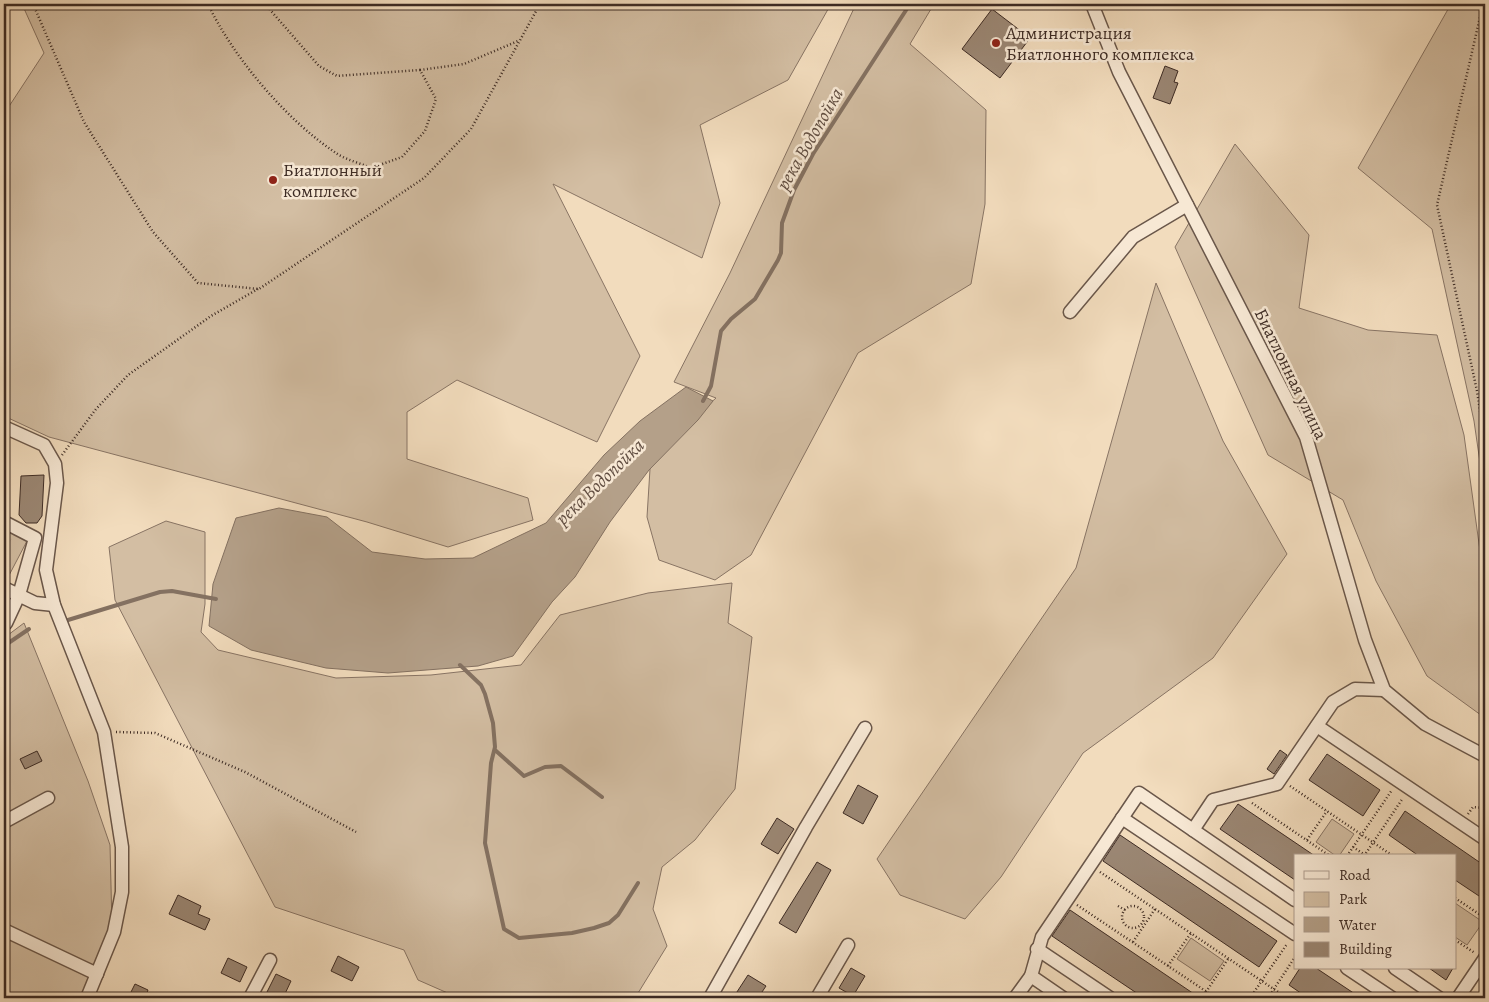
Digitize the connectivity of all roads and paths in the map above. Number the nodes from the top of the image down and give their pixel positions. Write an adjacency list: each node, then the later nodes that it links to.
1 (33, 4): 10 (path)
2 (208, 4): 8 (path)
3 (265, 4): 8 (path)
4 (540, 4): 7 (path)
5 (1092, 4): 9 (street, Биатлонная улица)
6 (1483, 4): 13 (path)
7 (519, 40): 8 (path); 10 (path)
8 (420, 70)
9 (1186, 205): 11 (street); 20 (street, Биатлонная улица)
10 (259, 288): 14 (path)
11 (1070, 312)
12 (4, 427): 14 (street)
13 (1485, 443)
14 (55, 464): 18 (street)
15 (4, 522): 17 (street)
16 (4, 588): 17 (street)
17 (19, 595): 18 (street); 19 (street)
18 (54, 605): 23 (street)
19 (6, 622)
20 (1384, 690): 21 (street); 24 (street, Биатлонная улица)
21 (1317, 726): 25 (street); 26 (street)
22 (865, 728): 78 (street)
23 (104, 732): 36 (path); 71 (street)
24 (1485, 756)
25 (1281, 780): 28 (street); 31 (path)
26 (1398, 780): 27 (street); 37 (path)
27 (1410, 788): 34 (street); 40 (path)
28 (1239, 794): 35 (street); 39 (path)
29 (48, 798): 33 (street)
30 (1485, 808): 34 (path)
31 (1327, 811): 37 (path); 39 (path)
32 (1122, 818): 35 (street); 47 (street); 57 (street)
33 (4, 822)
34 (1462, 823): 38 (street)
35 (1193, 830): 49 (street)
36 (356, 832)
37 (1362, 834): 40 (path); 41 (path)
38 (1485, 839)
39 (1307, 840): 42 (path)
40 (1373, 842): 45 (path); 46 (path)
41 (1353, 847): 43 (path); 44 (path)
42 (1327, 854)
43 (1348, 854)
44 (1363, 854)
45 (1365, 854)
46 (1390, 854)
47 (1090, 865): 48 (street); 53 (path)
48 (1068, 898): 61 (path); 63 (street)
49 (1294, 899)
50 (1456, 899): 54 (path)
51 (1118, 906): 52 (path)
52 (1125, 910): 55 (path); 55 (path)
53 (1155, 910): 55 (path); 58 (path)
54 (1485, 918)
55 (1144, 924): 61 (path)
56 (4, 930): 71 (street)
57 (1294, 932)
58 (1191, 933): 64 (path); 68 (path)
59 (1294, 934): 73 (path)
60 (1456, 941): 66 (path)
61 (1133, 942): 68 (path)
62 (848, 945): 79 (street)
63 (1037, 949): 72 (street); 82 (street)
64 (1228, 958): 73 (path); 75 (path)
65 (1294, 959): 74 (path)
66 (1485, 959): 89 (street)
67 (270, 960): 77 (street)
68 (1168, 966): 75 (path)
69 (1350, 970): 87 (street)
70 (1399, 970): 88 (street)
71 (97, 974): 76 (street)
72 (1030, 976): 80 (street); 81 (street)
73 (1262, 981): 74 (path); 84 (path)
74 (1274, 989): 85 (path); 86 (path)
75 (1206, 992): 83 (path)
76 (87, 998)
77 (250, 998)
78 (710, 998)
79 (817, 998)
80 (1015, 998)
81 (1063, 998)
82 (1110, 998)
83 (1216, 998)
84 (1251, 998)
85 (1268, 998)
86 (1287, 998)
87 (1392, 998)
88 (1439, 998)
89 (1458, 998)

